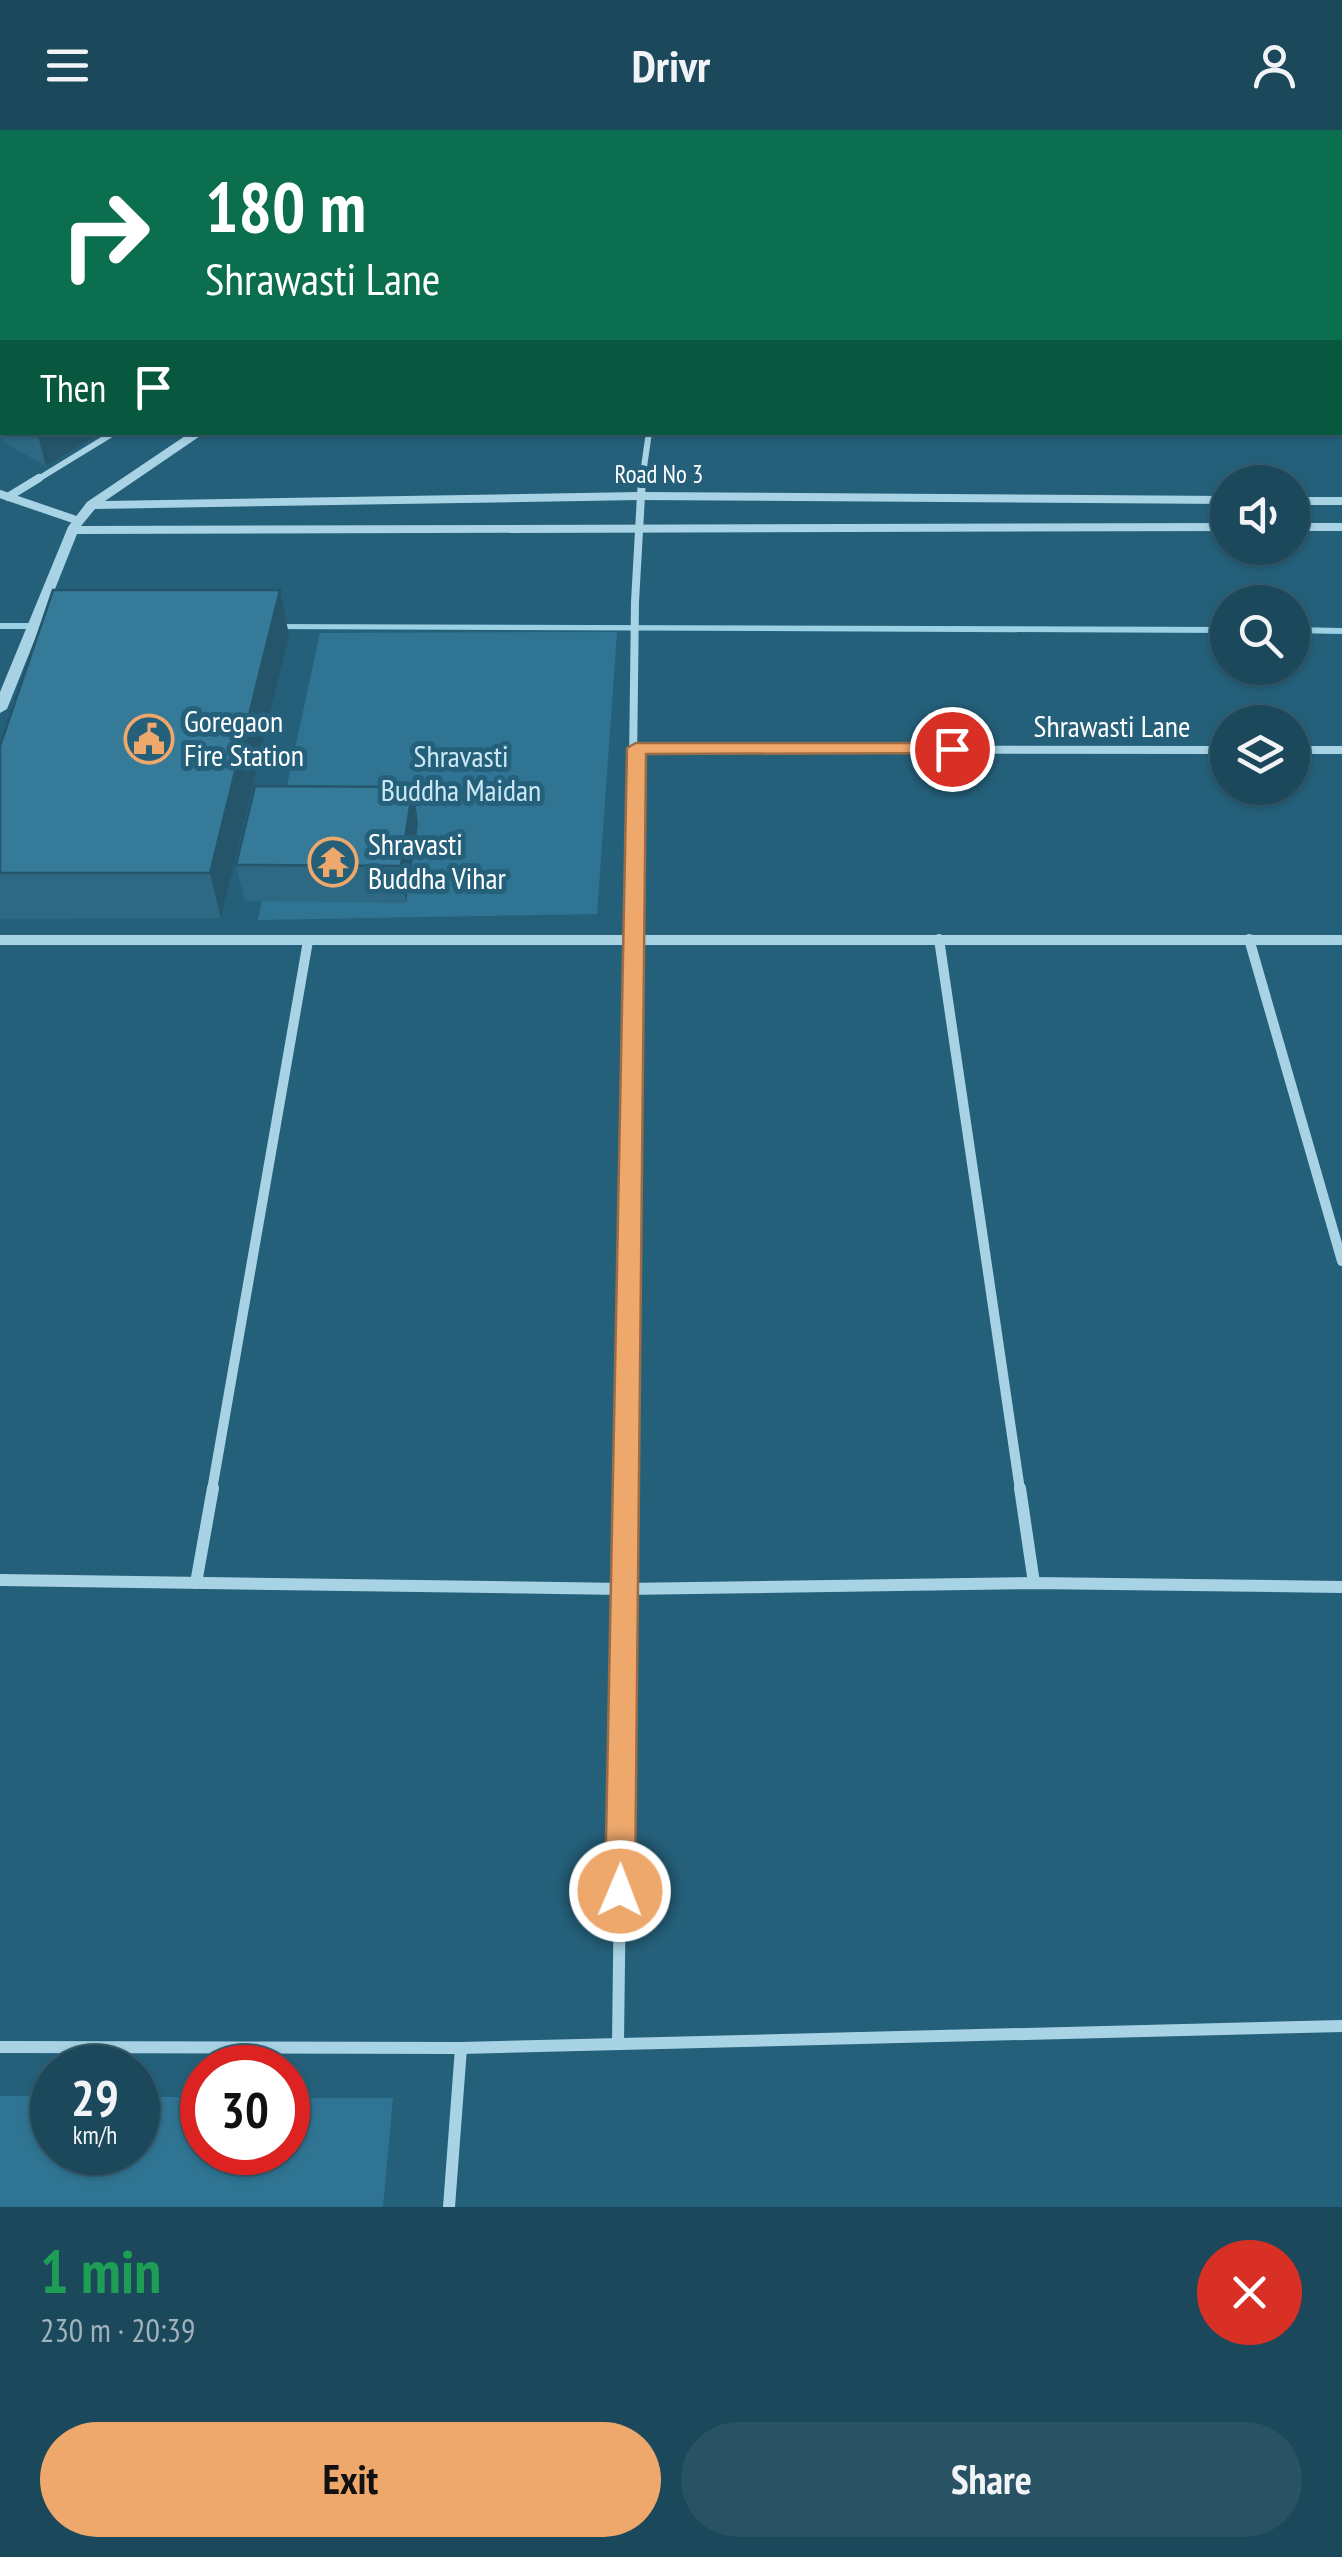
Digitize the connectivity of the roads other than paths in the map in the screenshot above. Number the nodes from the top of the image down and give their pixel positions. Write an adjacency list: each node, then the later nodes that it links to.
1 (110, 435): 4 (street)
2 (196, 435): 9 (street)
3 (649, 435): 5 (street)
4 (4, 495): 10 (street)
5 (640, 496): 6 (street, Road No 3); 9 (street, Road No 3); 11 (street)
6 (1210, 500)
7 (1310, 501): 8 (street)
8 (1342, 501)
9 (91, 505): 10 (street)
10 (76, 525): 11 (street); 15 (street)
11 (639, 527): 12 (street); 17 (street)
12 (1210, 527)
13 (1310, 527): 14 (street)
14 (1342, 527)
15 (7, 676): 16 (street)
16 (1, 706)
17 (636, 748): 18 (street, Shrawasti Lane); 21 (street)
18 (1210, 750)
19 (1310, 750): 20 (street)
20 (1342, 750)
21 (634, 938): 22 (street); 26 (street); 32 (street)
22 (938, 939): 24 (street); 29 (street)
23 (0, 940): 26 (street)
24 (1249, 940): 25 (street); 27 (street)
25 (1342, 940)
26 (308, 941): 30 (street)
27 (1342, 1261)
28 (0, 1580): 30 (street)
29 (1034, 1583): 31 (street); 32 (street)
30 (196, 1584): 32 (street)
31 (1342, 1587)
32 (624, 1589): 34 (street)
33 (1342, 2026): 34 (street)
34 (618, 2042): 36 (street)
35 (0, 2047): 36 (street)
36 (460, 2048): 37 (street)
37 (449, 2207)

